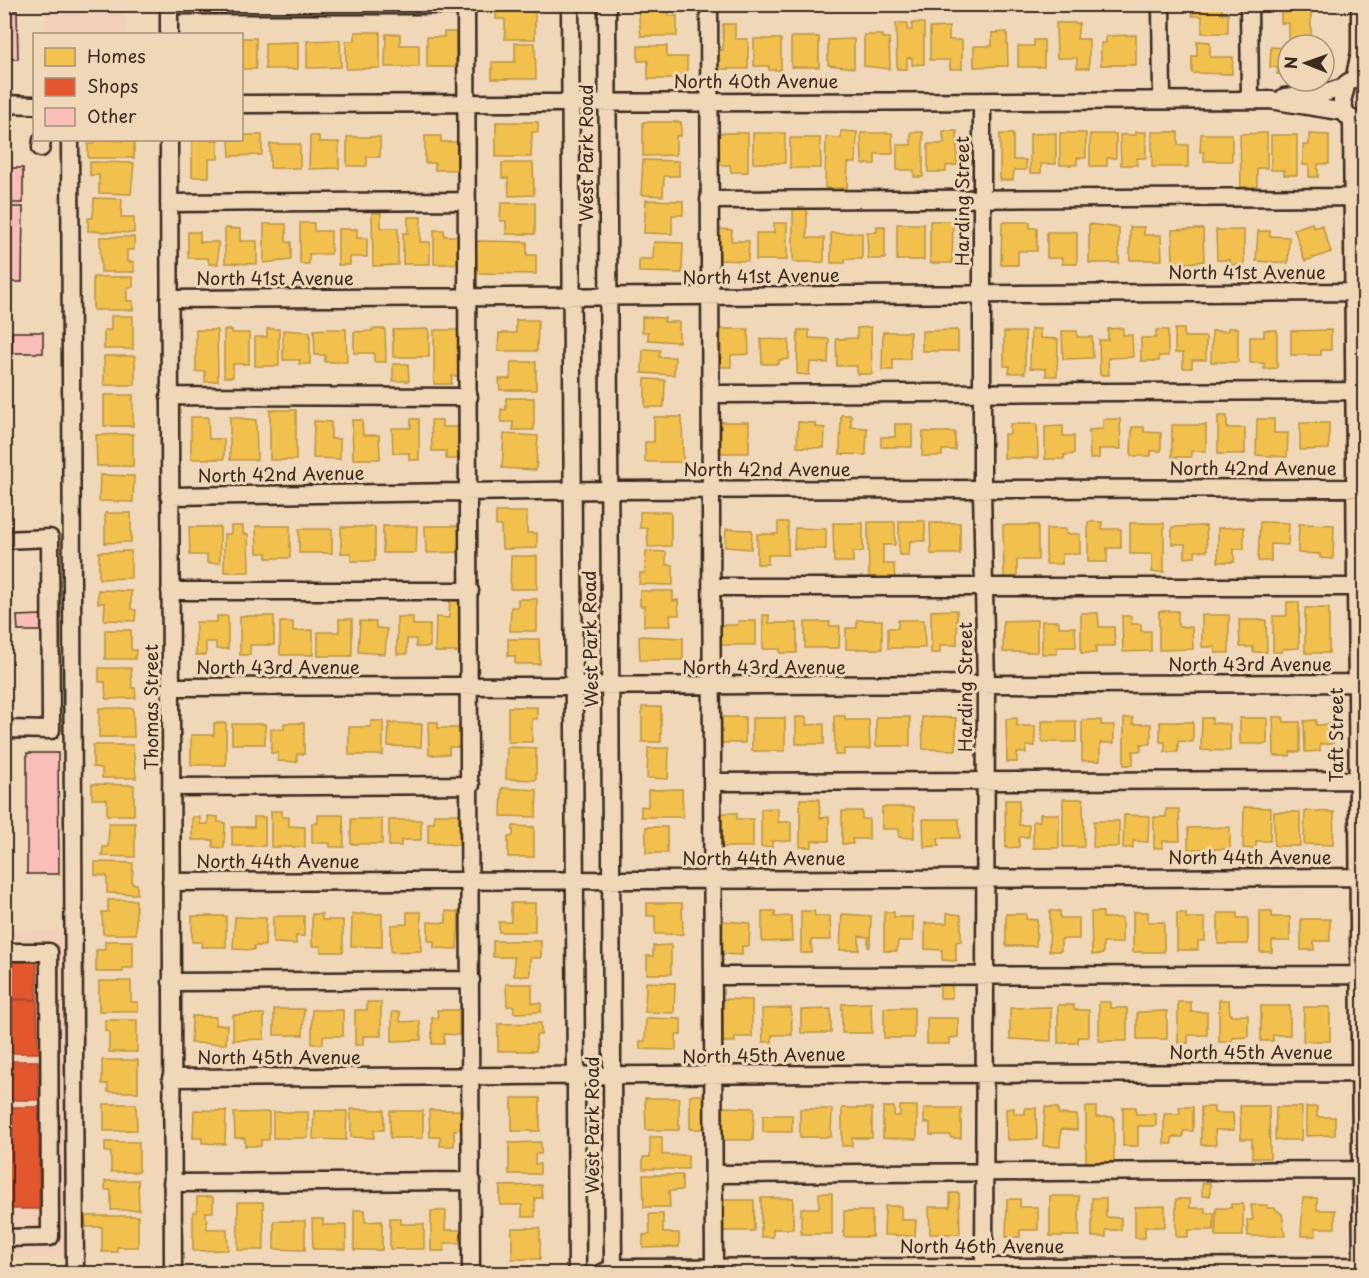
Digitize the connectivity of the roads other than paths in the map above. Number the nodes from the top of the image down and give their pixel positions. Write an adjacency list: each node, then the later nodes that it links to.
1 (570, 4): 17 (street, West Park Road)
2 (607, 4): 18 (street, West Park Road)
3 (709, 4): 15 (street)
4 (1161, 4): 11 (street)
5 (1249, 4): 12 (street)
6 (169, 5): 7 (street); 9 (street)
7 (465, 5): 16 (street)
8 (1363, 5): 10 (street)
9 (169, 33)
10 (1355, 79): 13 (street, North 40th Avenue); 22 (street, Taft Street)
11 (1162, 100): 12 (street, North 40th Avenue); 14 (street, North 40th Avenue)
12 (1250, 100): 13 (street, North 40th Avenue)
13 (1270, 100): 22 (street, North 40th Avenue)
14 (982, 101): 15 (street, North 40th Avenue); 28 (street, Harding Street)
15 (710, 102): 18 (street, North 40th Avenue); 27 (street)
16 (466, 103): 17 (street, North 40th Avenue); 20 (street, North 40th Avenue); 29 (street)
17 (570, 103): 18 (street, North 40th Avenue); 35 (street, West Park Road)
18 (607, 103): 36 (street, West Park Road)
19 (4, 104): 21 (street)
20 (243, 104)
21 (33, 105)
22 (1354, 120): 26 (street, Taft Street)
23 (70, 141): 99 (street)
24 (170, 141): 30 (street, Thomas Street)
25 (1365, 154): 26 (street, Taft Street)
26 (1353, 197): 28 (street); 31 (street, Taft Street)
27 (710, 200): 28 (street); 33 (street)
28 (982, 200): 32 (street, Harding Street)
29 (467, 201): 30 (street); 34 (street)
30 (169, 202): 37 (street, Thomas Street)
31 (1353, 292): 32 (street, North 41st Avenue); 38 (street, Taft Street)
32 (983, 294): 33 (street, North 41st Avenue); 40 (street, Harding Street)
33 (711, 297): 36 (street, North 41st Avenue); 39 (street)
34 (468, 298): 35 (street, North 41st Avenue); 37 (street, North 41st Avenue); 42 (street)
35 (572, 298): 36 (street, North 41st Avenue); 45 (street, West Park Road)
36 (607, 298): 46 (street, West Park Road)
37 (170, 299): 41 (street, Thomas Street)
38 (1354, 391): 40 (street); 43 (street, Taft Street)
39 (712, 394): 40 (street); 47 (street)
40 (982, 394): 44 (street, Harding Street)
41 (169, 396): 42 (street); 49 (street, Thomas Street)
42 (469, 398): 48 (street)
43 (1360, 488): 44 (street, North 42nd Avenue); 52 (street, Taft Street)
44 (982, 489): 47 (street, North 42nd Avenue); 53 (street, Harding Street)
45 (574, 490): 46 (street, North 42nd Avenue); 48 (street, North 42nd Avenue); 62 (street, West Park Road)
46 (608, 490): 47 (street, North 42nd Avenue); 59 (street, West Park Road)
47 (712, 490): 51 (street)
48 (469, 492): 49 (street, North 42nd Avenue); 55 (street)
49 (169, 496): 54 (street, Thomas Street)
50 (4, 540): 63 (street)
51 (712, 587): 53 (street); 60 (street)
52 (1356, 587): 53 (street); 56 (street, Taft Street)
53 (984, 588): 61 (street, Harding Street)
54 (170, 591): 55 (street); 57 (street, Thomas Street)
55 (470, 591): 58 (street)
56 (1356, 683): 61 (street, North 43rd Avenue); 64 (street, Taft Street)
57 (172, 687): 58 (street, North 43rd Avenue); 68 (street, Thomas Street)
58 (470, 687): 62 (street, North 43rd Avenue); 67 (street)
59 (611, 687): 60 (street, North 43rd Avenue); 62 (street, North 43rd Avenue); 74 (street, West Park Road)
60 (712, 687): 61 (street, North 43rd Avenue); 65 (street)
61 (986, 687): 66 (street, Harding Street)
62 (574, 688): 73 (street, West Park Road)
63 (4, 729)
64 (1357, 780): 66 (street); 69 (street, Taft Street)
65 (713, 782): 66 (street); 71 (street)
66 (986, 782): 70 (street, Harding Street)
67 (471, 785): 68 (street); 72 (street)
68 (171, 787): 75 (street, Thomas Street)
69 (1357, 877): 70 (street, North 44th Avenue); 77 (street, Taft Street)
70 (986, 878): 71 (street, North 44th Avenue); 79 (street, Harding Street)
71 (713, 879): 74 (street, North 44th Avenue); 78 (street)
72 (471, 880): 73 (street, North 44th Avenue); 75 (street, North 44th Avenue); 80 (street)
73 (577, 880): 74 (street, North 44th Avenue); 86 (street, West Park Road)
74 (612, 880): 87 (street, West Park Road)
75 (171, 882): 81 (street, Thomas Street)
76 (4, 952): 94 (street)
77 (1358, 975): 79 (street); 83 (street, Taft Street)
78 (713, 976): 79 (street); 84 (street)
79 (985, 978): 82 (street, Harding Street)
80 (471, 980): 81 (street); 85 (street)
81 (171, 982): 88 (street, Thomas Street)
82 (985, 1072): 83 (street, North 45th Avenue); 84 (street, North 45th Avenue); 90 (street, Harding Street)
83 (1358, 1073): 89 (street, Taft Street)
84 (713, 1076): 87 (street, North 45th Avenue); 91 (street)
85 (472, 1077): 86 (street, North 45th Avenue); 88 (street, North 45th Avenue); 92 (street)
86 (576, 1077): 87 (street, North 45th Avenue); 102 (street, West Park Road)
87 (612, 1077): 98 (street, West Park Road)
88 (171, 1078): 93 (street, Thomas Street)
89 (1362, 1170): 90 (street); 96 (street, Taft Street)
90 (985, 1171): 91 (street); 97 (street, Harding Street)
91 (714, 1174): 95 (street)
92 (472, 1181): 93 (street); 101 (street)
93 (172, 1183): 100 (street, Thomas Street)
94 (4, 1238)
95 (714, 1267): 97 (street, North 46th Avenue); 98 (street, North 46th Avenue)
96 (1363, 1268): 97 (street, North 46th Avenue)
97 (984, 1270)
98 (609, 1272)
99 (75, 1274)
100 (173, 1274)
101 (471, 1274)
102 (577, 1274)

